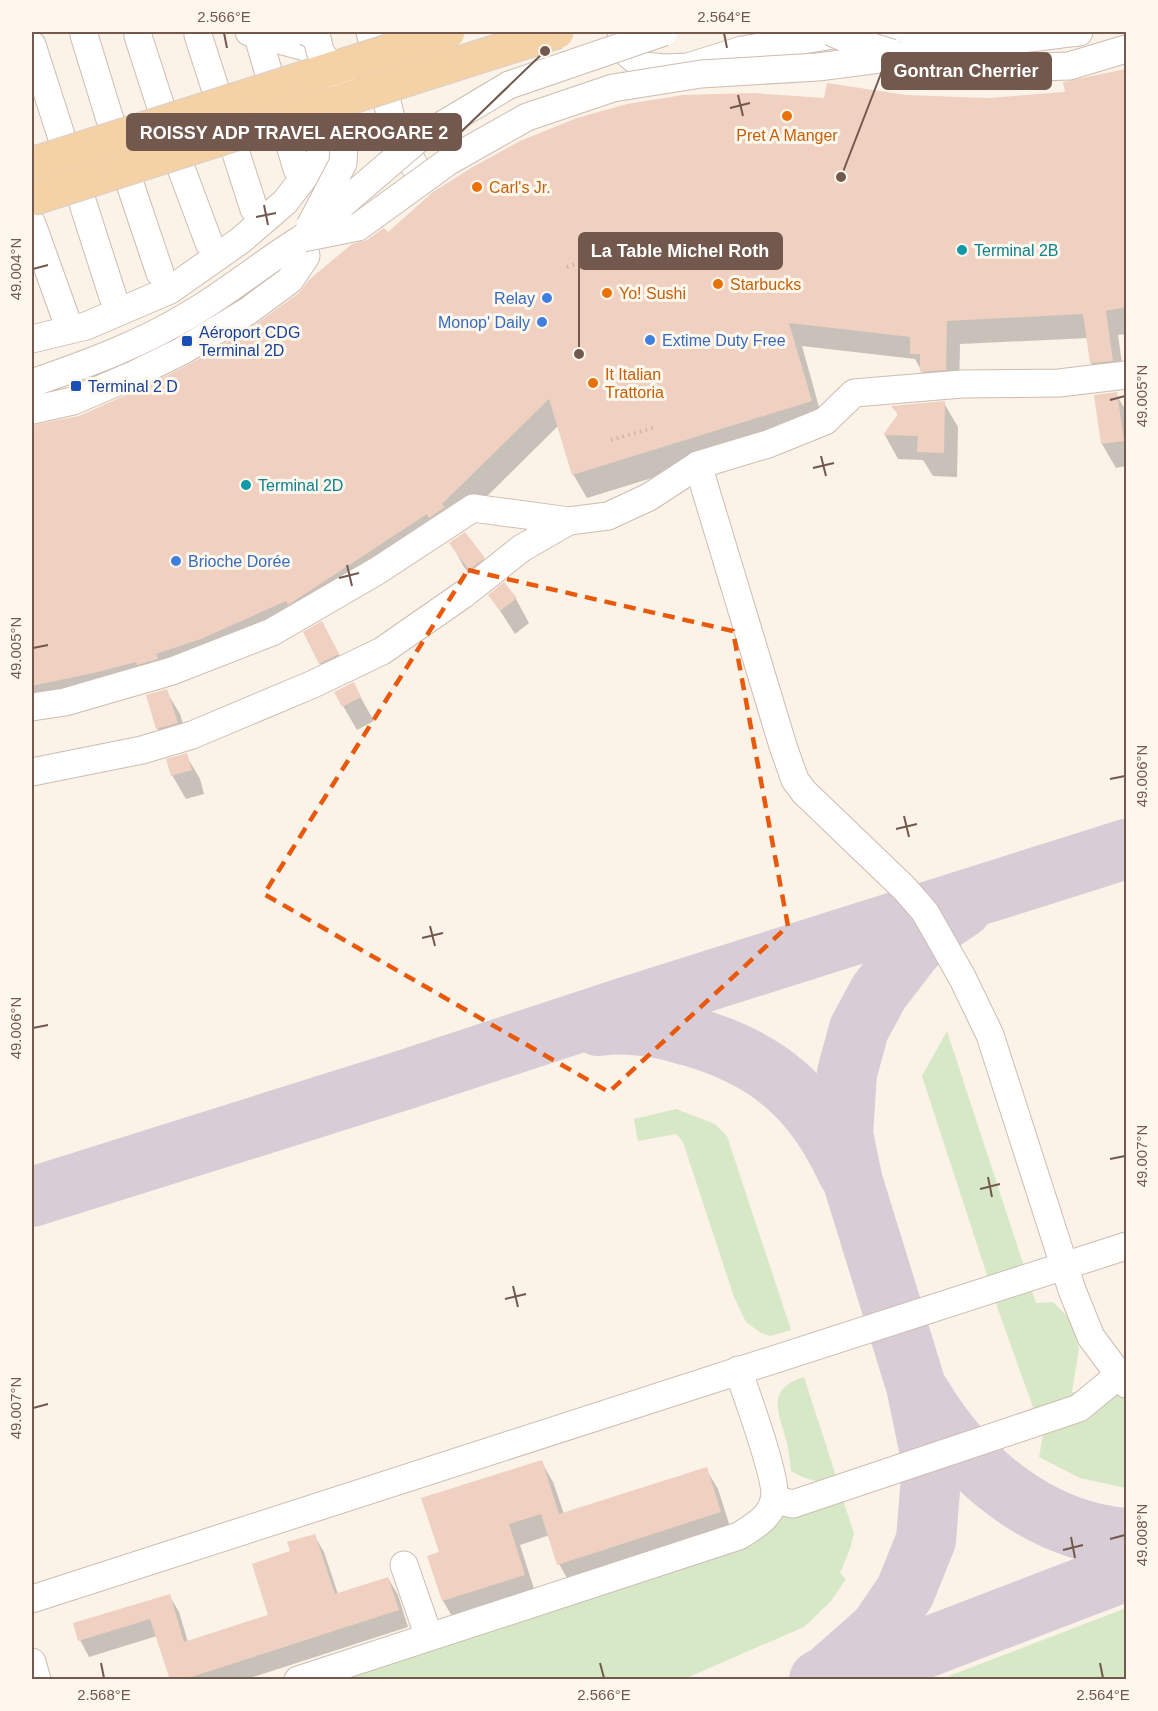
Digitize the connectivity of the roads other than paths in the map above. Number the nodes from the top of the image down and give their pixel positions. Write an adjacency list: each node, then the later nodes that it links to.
1 (370, 32): 23 (lane)
2 (448, 32): 33 (main road, bridge)
3 (557, 32): 40 (main road, bridge)
4 (621, 32): 19 (lane)
5 (647, 32): 19 (lane)
6 (664, 32): 44 (lane, bridge)
7 (831, 32): 21 (lane, bridge)
8 (851, 32): 19 (lane)
9 (858, 32): 16 (lane)
10 (1079, 32): 16 (lane)
11 (1126, 33): 21 (lane)
12 (84, 35): 31 (lane)
13 (198, 35): 26 (lane)
14 (138, 36): 29 (lane)
15 (254, 36): 17 (lane); 25 (lane)
16 (977, 37)
17 (314, 41): 27 (lane, bridge)
18 (32, 45): 34 (lane)
19 (740, 46): 22 (lane)
20 (1126, 49): 21 (lane)
21 (903, 56): 22 (lane, bridge)
22 (818, 67): 44 (lane, bridge)
23 (380, 68): 24 (lane); 25 (lane)
24 (385, 95): 28 (lane); 35 (lane)
25 (276, 100): 26 (lane); 28 (lane)
26 (225, 116): 29 (lane); 30 (lane)
27 (345, 124): 44 (lane, bridge); 49 (lane)
28 (285, 127): 30 (lane); 36 (lane)
29 (169, 133): 31 (lane); 32 (lane)
30 (234, 142): 32 (lane); 42 (lane)
31 (119, 149): 34 (lane); 38 (lane)
32 (178, 160): 38 (lane); 45 (lane)
33 (32, 164)
34 (70, 164): 37 (lane); 39 (lane)
35 (415, 167)
36 (297, 169)
37 (32, 176)
38 (128, 176): 39 (lane); 46 (lane)
39 (79, 190): 41 (lane); 47 (lane)
40 (32, 199)
41 (32, 205)
42 (254, 209)
43 (32, 224): 48 (lane)
44 (303, 238): 51 (lane); 52 (lane)
45 (208, 243)
46 (160, 273)
47 (113, 297)
48 (64, 316)
49 (32, 339)
50 (1126, 375): 53 (lane)
51 (32, 383)
52 (32, 410)
53 (698, 465): 54 (lane); 58 (lane)
54 (569, 522): 55 (lane); 56 (lane)
55 (32, 707)
56 (32, 772)
57 (1126, 1246): 58 (lane)
58 (1064, 1266): 59 (lane); 60 (lane)
59 (738, 1370): 61 (lane); 63 (lane)
60 (1123, 1379): 61 (lane)
61 (775, 1500): 64 (lane)
62 (404, 1565): 64 (lane)
63 (32, 1599)
64 (429, 1637): 67 (lane)
65 (32, 1662): 66 (lane)
66 (37, 1680)
67 (298, 1680)

